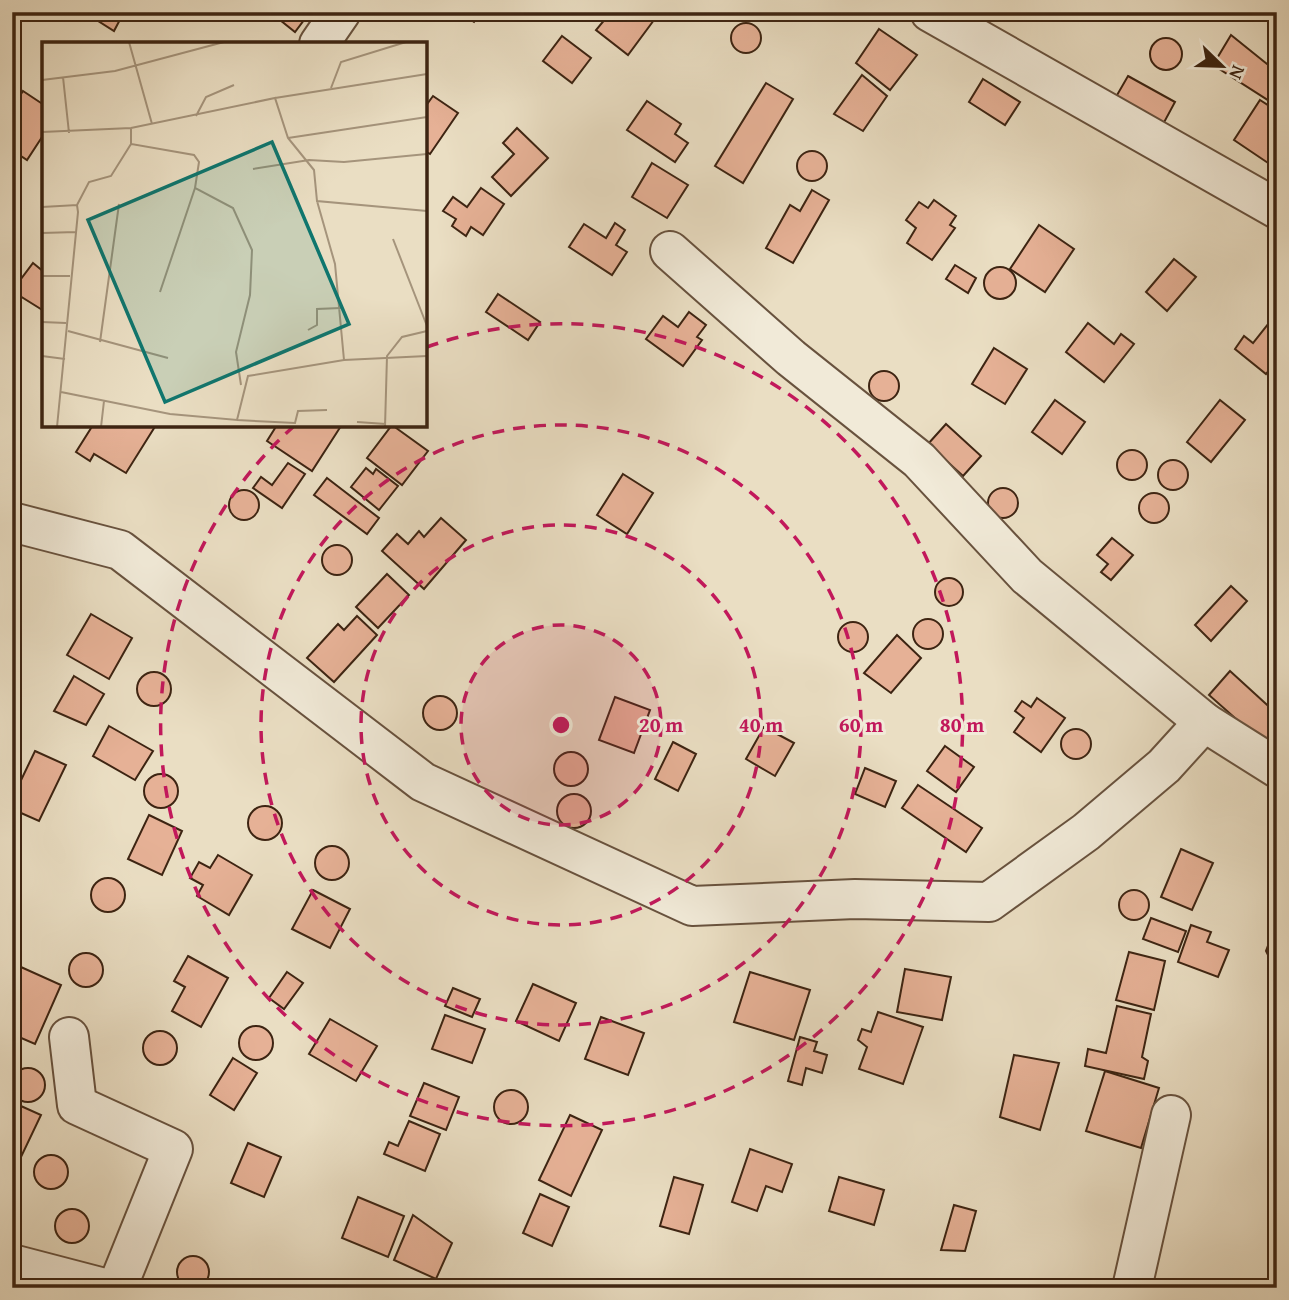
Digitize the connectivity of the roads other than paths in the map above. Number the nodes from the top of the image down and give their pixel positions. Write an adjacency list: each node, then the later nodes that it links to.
1 (341, 12): 3 (street)
2 (930, 12): 4 (street)
3 (320, 42)
4 (1277, 209)
5 (670, 251): 7 (street)
6 (12, 522): 7 (street)
7 (1204, 722): 8 (street)
8 (1277, 768)
9 (69, 1037): 13 (street)
10 (1171, 1115): 14 (street)
11 (12, 1264): 12 (street)
12 (104, 1288)
13 (117, 1288)
14 (1132, 1288)

